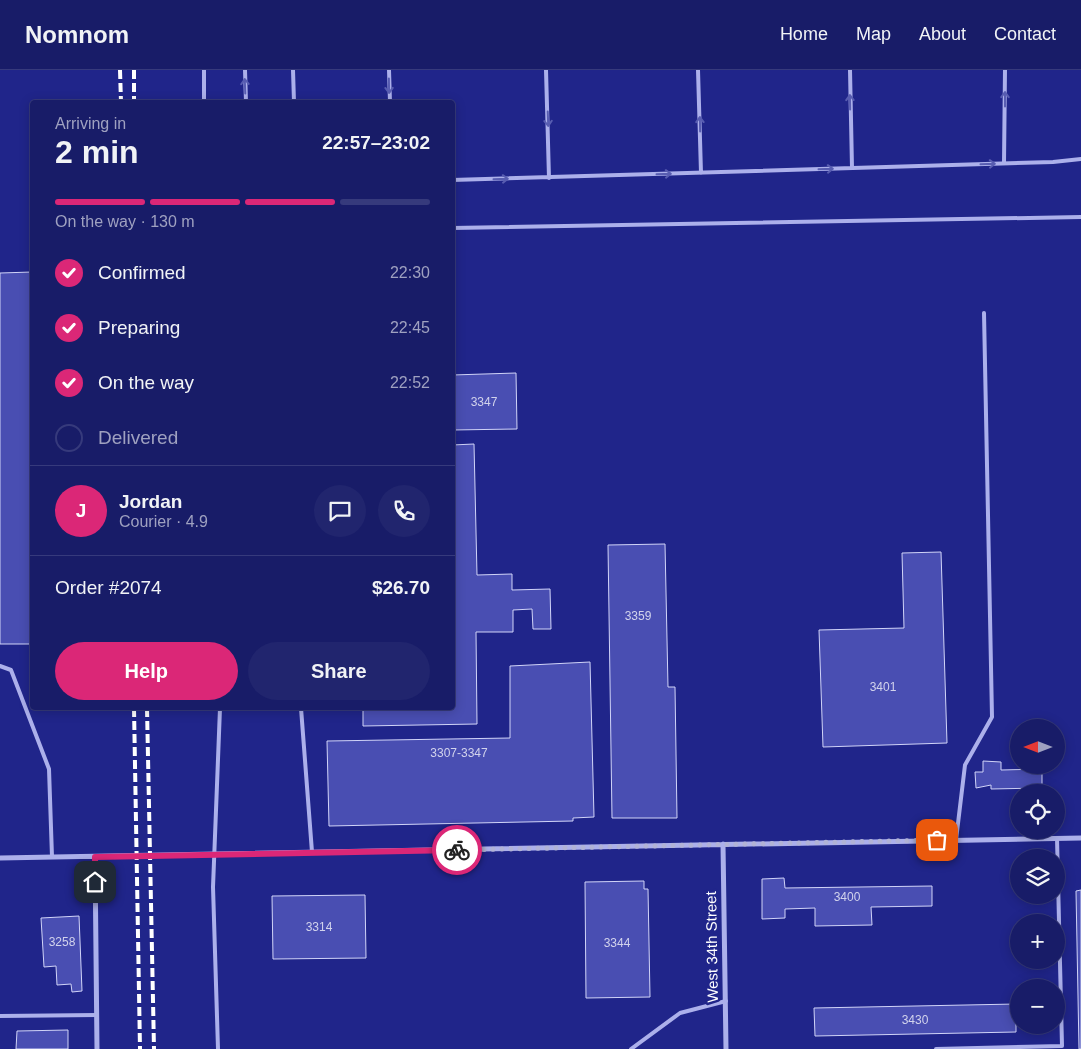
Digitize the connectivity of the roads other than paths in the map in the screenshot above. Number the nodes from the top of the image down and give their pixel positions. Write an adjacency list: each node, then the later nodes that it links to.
1 (204, 70): 9 (lane)
2 (245, 70): 10 (lane, one-way to 2)
3 (293, 70): 11 (lane)
4 (389, 70): 12 (lane, one-way to 12)
5 (546, 70): 17 (lane, one-way to 17)
6 (698, 70): 16 (lane, one-way to 6)
7 (850, 70): 15 (lane, one-way to 7)
8 (1005, 70): 14 (lane, one-way to 8)
9 (204, 100)
10 (246, 100)
11 (294, 100)
12 (390, 100)
13 (1081, 158): 14 (lane)
14 (1004, 163): 15 (lane, one-way to 14)
15 (852, 168): 16 (lane, one-way to 15)
16 (701, 173): 17 (lane, one-way to 16)
17 (550, 178): 18 (lane, one-way to 17)
18 (455, 180)
19 (1081, 217): 20 (lane)
20 (455, 228)
21 (984, 314): 29 (lane)
22 (0, 666): 33 (lane)
23 (220, 710): 32 (lane)
24 (301, 710): 31 (lane)
25 (1065, 838): 26 (street)
26 (1081, 838)
27 (1010, 839): 29 (street)
28 (1057, 839): 39 (lane)
29 (956, 840): 30 (street)
30 (723, 844): 31 (street); 36 (street, West 34th Street)
31 (312, 852): 32 (street)
32 (214, 854): 34 (street); 41 (lane)
33 (52, 857): 34 (street); 35 (street)
34 (95, 857): 37 (street)
35 (0, 858)
36 (726, 1001): 42 (lane); 43 (street, West 34th Street)
37 (97, 1015): 38 (lane); 40 (street)
38 (0, 1016)
39 (1062, 1047): 44 (lane)
40 (97, 1049)
41 (218, 1049)
42 (631, 1049)
43 (726, 1049)
44 (936, 1049)

